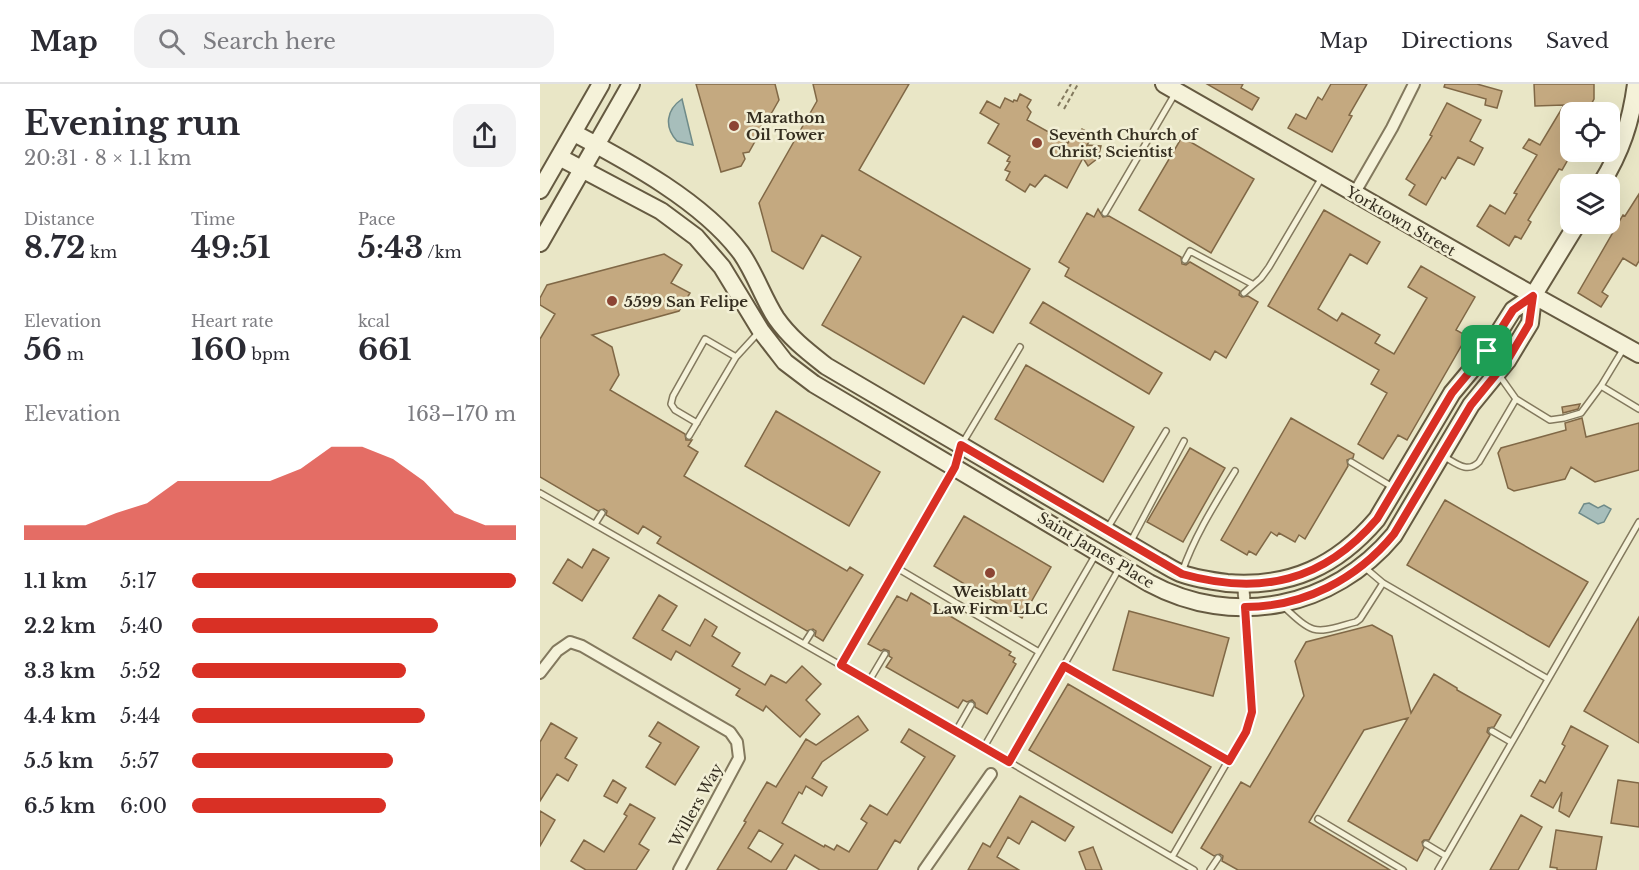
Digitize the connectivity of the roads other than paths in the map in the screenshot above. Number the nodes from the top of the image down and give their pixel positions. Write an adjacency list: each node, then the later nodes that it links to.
1 (602, 84): 6 (street)
2 (631, 84): 7 (street)
3 (1413, 84): 13 (street)
4 (1636, 84): 10 (street)
5 (1169, 86): 11 (street, Yorktown Street); 14 (lane)
6 (574, 133): 7 (street, Saint James Place); 8 (street)
7 (596, 145): 9 (street); 21 (street, Saint James Place)
8 (560, 157): 9 (street, Saint James Place); 12 (street)
9 (582, 170): 16 (street); 22 (street, Saint James Place)
10 (1607, 174)
11 (1323, 176): 13 (street, Yorktown Street); 18 (lane)
12 (540, 190)
13 (1354, 194): 20 (street, Yorktown Street)
14 (1105, 213)
15 (1571, 234): 20 (street)
16 (540, 243)
17 (1185, 260): 18 (lane)
18 (1252, 284): 19 (lane)
19 (1244, 293)
20 (1533, 296): 24 (street, Yorktown Street); 26 (street, Saint James Place); 39 (street, Saint James Place)
21 (777, 318): 22 (street); 34 (street, Saint James Place)
22 (761, 331): 25 (lane); 37 (street, Saint James Place)
23 (1020, 347): 34 (lane)
24 (1632, 350): 27 (lane)
25 (736, 357): 30 (lane); 30 (lane)
26 (1498, 373): 28 (lane); 35 (street, Saint James Place)
27 (1601, 387): 28 (lane); 29 (lane)
28 (1516, 399): 35 (lane)
29 (1639, 409)
30 (697, 423): 32 (lane)
31 (1166, 431): 45 (lane)
32 (689, 436)
33 (1184, 441): 46 (lane)
34 (961, 445): 37 (street); 45 (street, Saint James Place)
35 (1442, 455): 40 (street, Saint James Place)
36 (1350, 462): 39 (lane)
37 (955, 467): 47 (street, Saint James Place); 50 (lane)
38 (1235, 471): 51 (lane)
39 (1400, 482): 40 (street); 53 (street, Saint James Place)
40 (1423, 486): 49 (street, Saint James Place)
41 (540, 493): 44 (lane)
42 (602, 513): 44 (lane)
43 (1639, 522): 63 (lane)
44 (595, 524): 57 (lane)
45 (1106, 531): 46 (street, Saint James Place)
46 (1129, 544): 51 (street, Saint James Place)
47 (1098, 551): 48 (street, Saint James Place); 58 (lane)
48 (1121, 566): 55 (street, Saint James Place); 61 (lane)
49 (1362, 566): 52 (lane); 54 (street, Saint James Place)
50 (897, 568): 58 (lane); 60 (lane)
51 (1182, 574): 53 (street, Saint James Place)
52 (1383, 583): 54 (lane); 63 (lane)
53 (1243, 584): 55 (street)
54 (1279, 603): 55 (street, Saint James Place)
55 (1245, 607): 70 (lane)
56 (811, 633): 57 (lane)
57 (804, 644): 60 (lane)
58 (1039, 652): 69 (lane)
59 (885, 654): 64 (lane)
60 (841, 665): 64 (lane)
61 (1064, 666): 70 (lane); 71 (lane)
62 (540, 673): 78 (street, Willers Way)
63 (1548, 679): 68 (lane)
64 (869, 681): 66 (lane)
65 (971, 705): 66 (lane)
66 (956, 731): 69 (lane)
67 (1492, 731): 68 (lane)
68 (1511, 742): 75 (lane)
69 (984, 747): 71 (lane)
70 (1229, 761): 76 (lane)
71 (1009, 762): 76 (lane)
72 (991, 774): 79 (street)
73 (1318, 819): 82 (lane)
74 (1426, 844): 75 (lane)
75 (1446, 856): 83 (lane)
76 (1172, 857): 80 (lane)
77 (1218, 858): 81 (lane)
78 (679, 870)
79 (924, 870)
80 (1194, 870)
81 (1210, 870)
82 (1403, 870)
83 (1438, 870)

